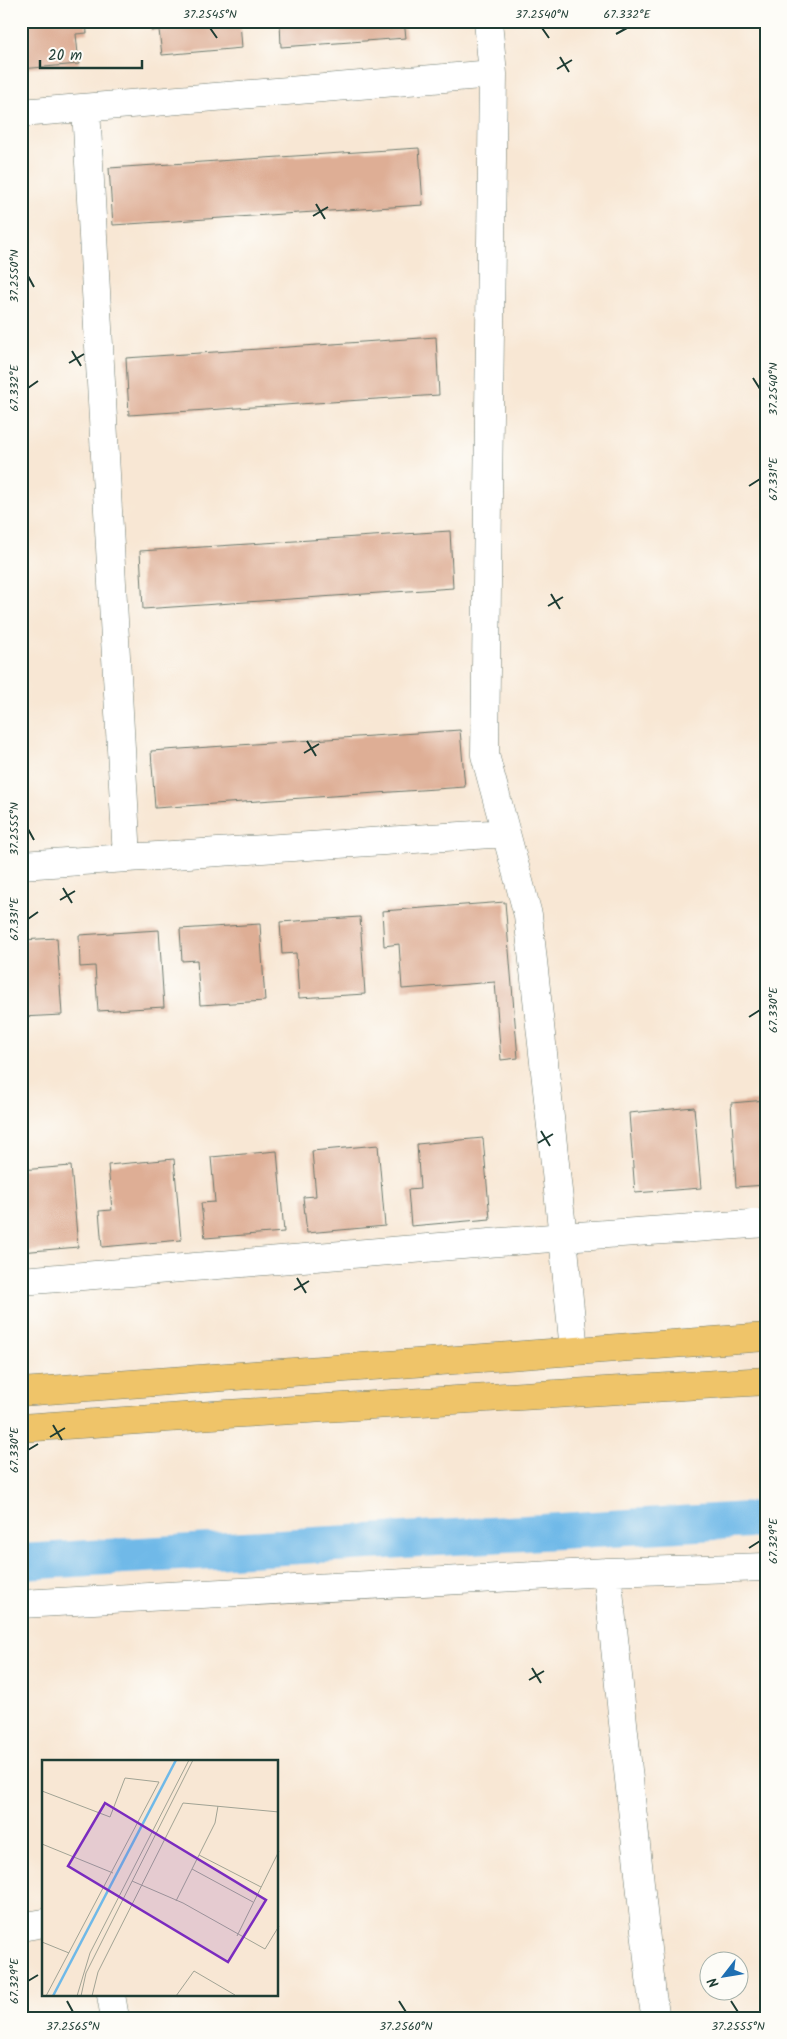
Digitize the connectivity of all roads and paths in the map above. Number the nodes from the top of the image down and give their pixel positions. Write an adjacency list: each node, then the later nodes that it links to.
1 (488, 21): 2 (street)
2 (493, 74): 3 (street); 5 (street)
3 (86, 108): 4 (street); 6 (street)
4 (21, 113)
5 (506, 833): 6 (street); 9 (street)
6 (127, 858): 7 (street)
7 (21, 865)
8 (766, 1223): 9 (street)
9 (564, 1237): 10 (street); 12 (street)
10 (21, 1281)
11 (766, 1337): 12 (main road)
12 (574, 1351): 14 (main road)
13 (766, 1381): 15 (main road)
14 (21, 1392)
15 (21, 1428)
16 (766, 1567): 17 (street)
17 (607, 1572): 18 (street); 23 (street)
18 (21, 1604)
19 (42, 1923): 20 (street)
20 (21, 1927)
21 (111, 1996): 22 (street)
22 (115, 2018)
23 (656, 2018)

